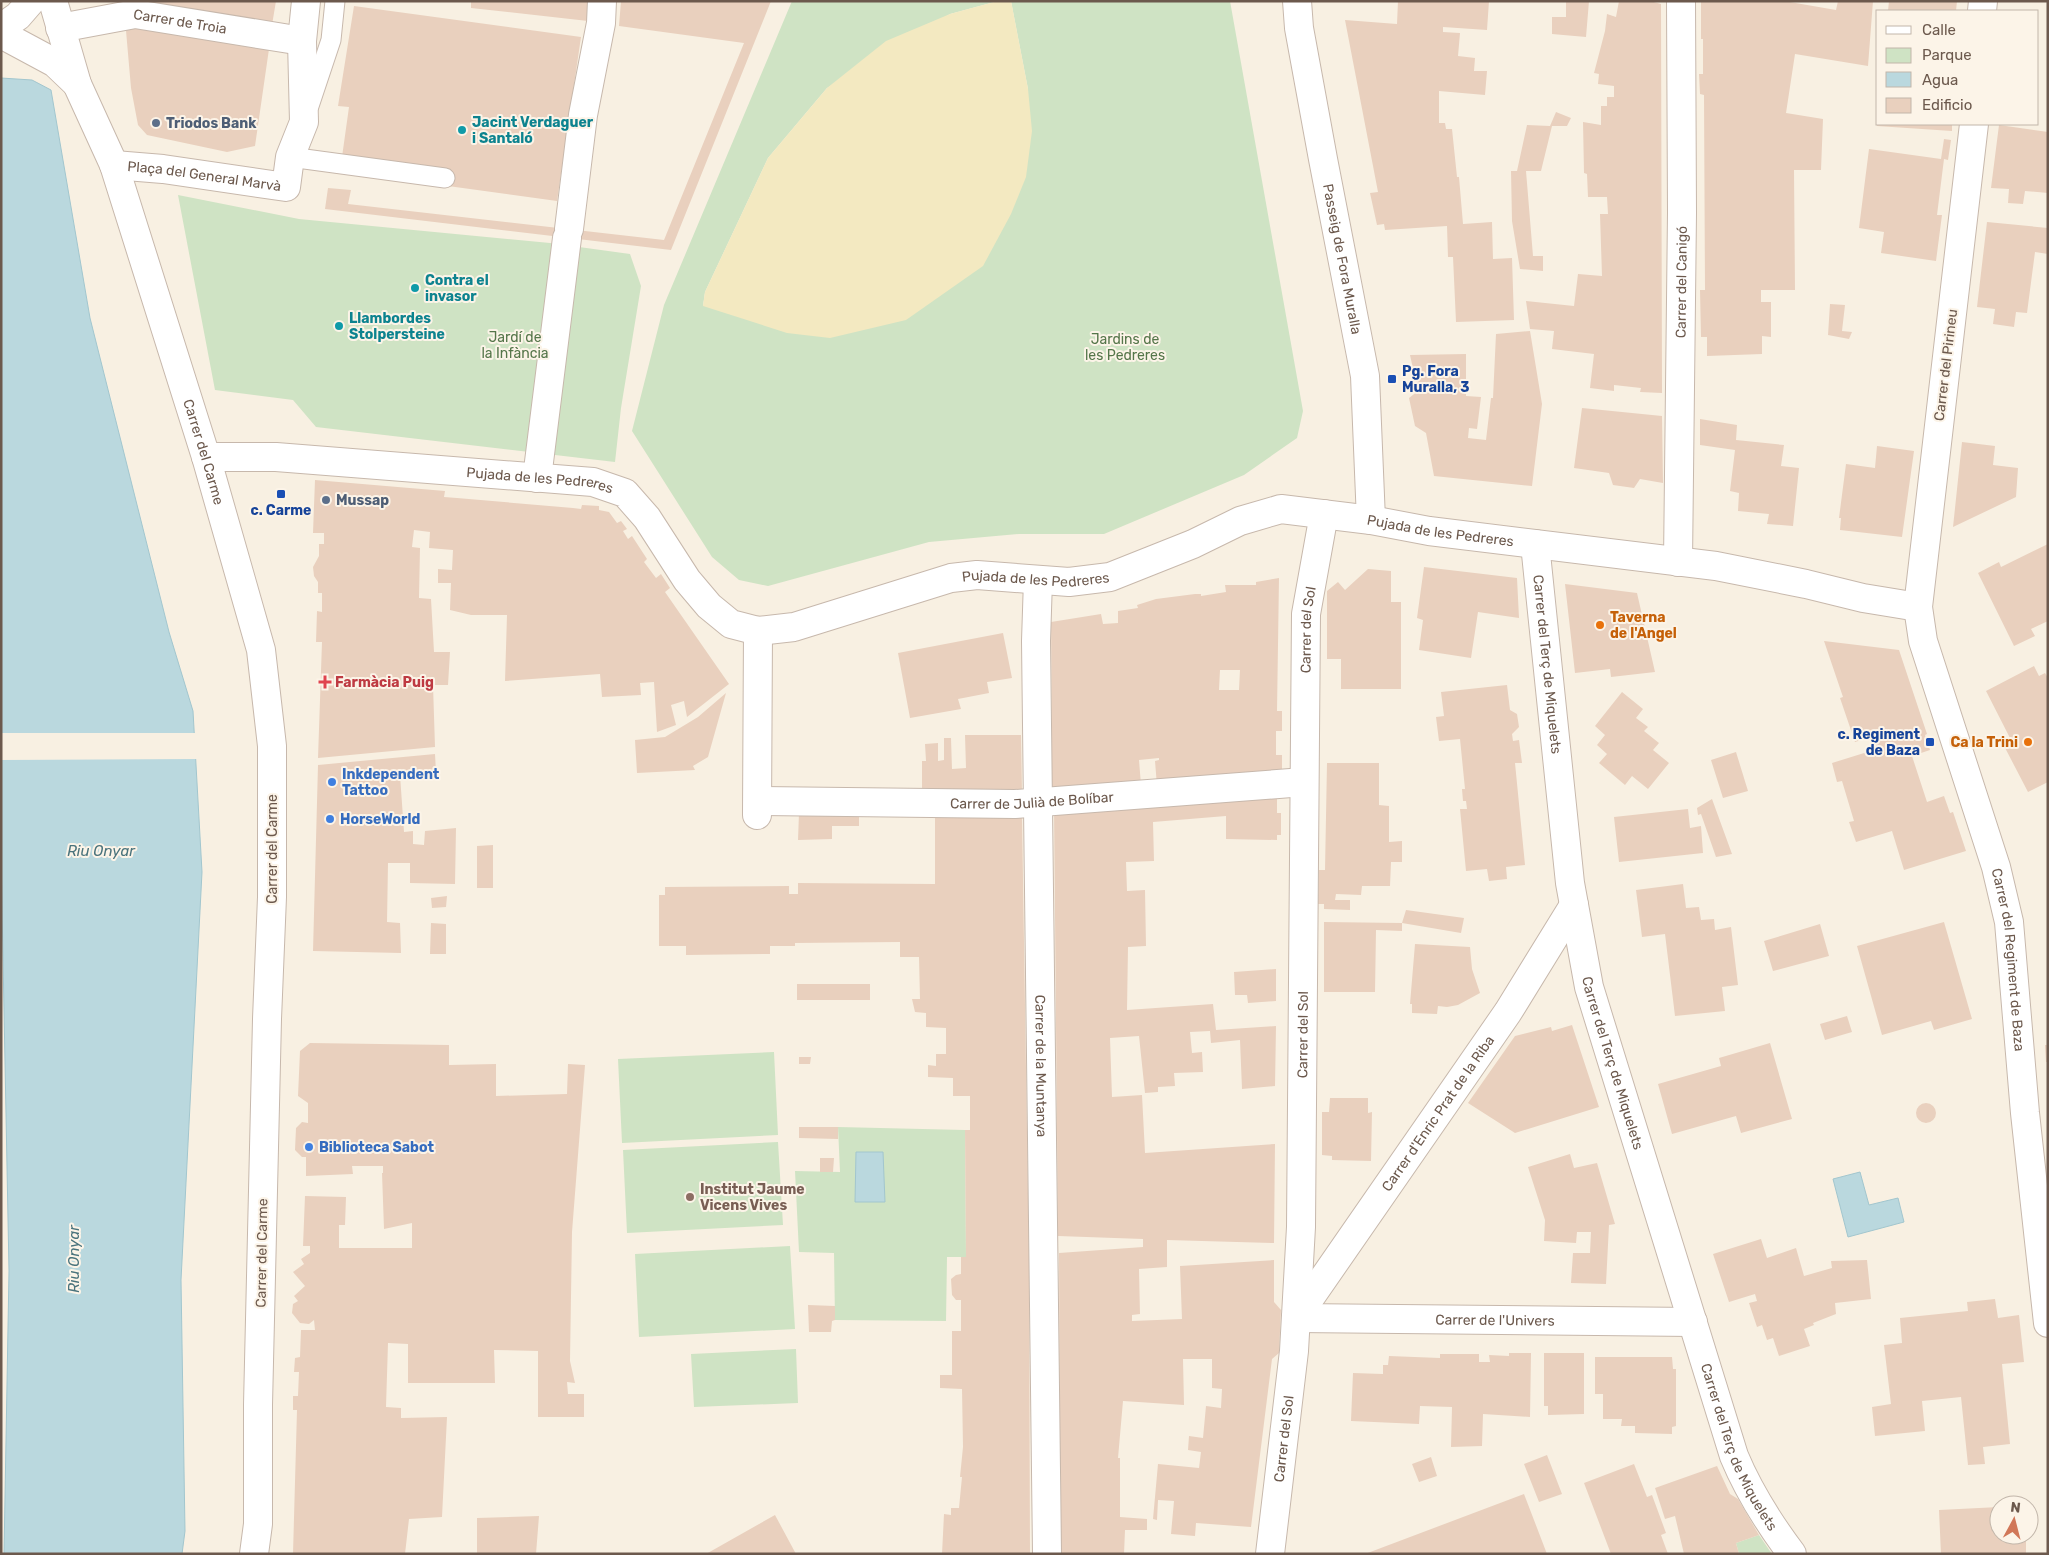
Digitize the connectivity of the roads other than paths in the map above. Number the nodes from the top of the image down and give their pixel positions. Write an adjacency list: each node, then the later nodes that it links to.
1 (31, 1): 9 (street)
2 (53, 1): 10 (street, Carrer del Carme)
3 (306, 1): 12 (street, Plaça del General Marvà)
4 (335, 1): 14 (lane)
5 (602, 1): 20 (street)
6 (1296, 1): 22 (street, Passeig de Fora Muralla)
7 (1681, 1): 24 (street, Carrer del Canigó)
8 (92, 12): 10 (street, Carrer de Troia); 12 (street, Carrer de Troia)
9 (1, 28)
10 (60, 28): 13 (street, Carrer del Carme)
11 (1, 34): 13 (street)
12 (302, 41): 14 (street, Plaça del General Marvà)
13 (77, 84): 17 (street, Carrer del Carme)
14 (304, 122): 16 (street, Plaça del General Marvà)
15 (1974, 125): 26 (street, Carrer del Pirineu)
16 (290, 157): 17 (street, Plaça del General Marvà); 18 (lane)
17 (114, 165): 19 (street, Carrer del Carme)
18 (445, 178)
19 (206, 457): 20 (street, Pujada de les Pedreres); 34 (street, Carrer del Carme)
20 (537, 478): 27 (street, Pujada de les Pedreres)
21 (1324, 514): 22 (street, Pujada de les Pedreres); 25 (street, Pujada de les Pedreres); 28 (street, Carrer del Sol)
22 (1371, 520): 23 (street, Pujada de les Pedreres)
23 (1535, 544): 24 (street, Pujada de les Pedreres); 30 (street, Carrer del Terç de Miquelets)
24 (1678, 562): 26 (street, Pujada de les Pedreres)
25 (1038, 580): 27 (street, Pujada de les Pedreres); 29 (street, Carrer de la Muntanya)
26 (1918, 607): 31 (street, Carrer del Regiment de Baza)
27 (758, 631): 29 (street, Carrer de Julià de Bolíbar)
28 (1304, 782): 29 (street, Carrer de Julià de Bolíbar); 32 (street, Carrer del Sol)
29 (1039, 802): 35 (street, Carrer de la Muntanya)
30 (1574, 905): 32 (street, Carrer d'Enric Prat de la Riba); 33 (street, Carrer del Terç de Miquelets)
31 (2047, 1309)
32 (1296, 1318): 33 (street, Carrer de l'Univers); 36 (street, Carrer del Sol)
33 (1693, 1322): 37 (street, Carrer del Terç de Miquelets)
34 (254, 1554)
35 (1047, 1554)
36 (1270, 1554)
37 (1792, 1554)

